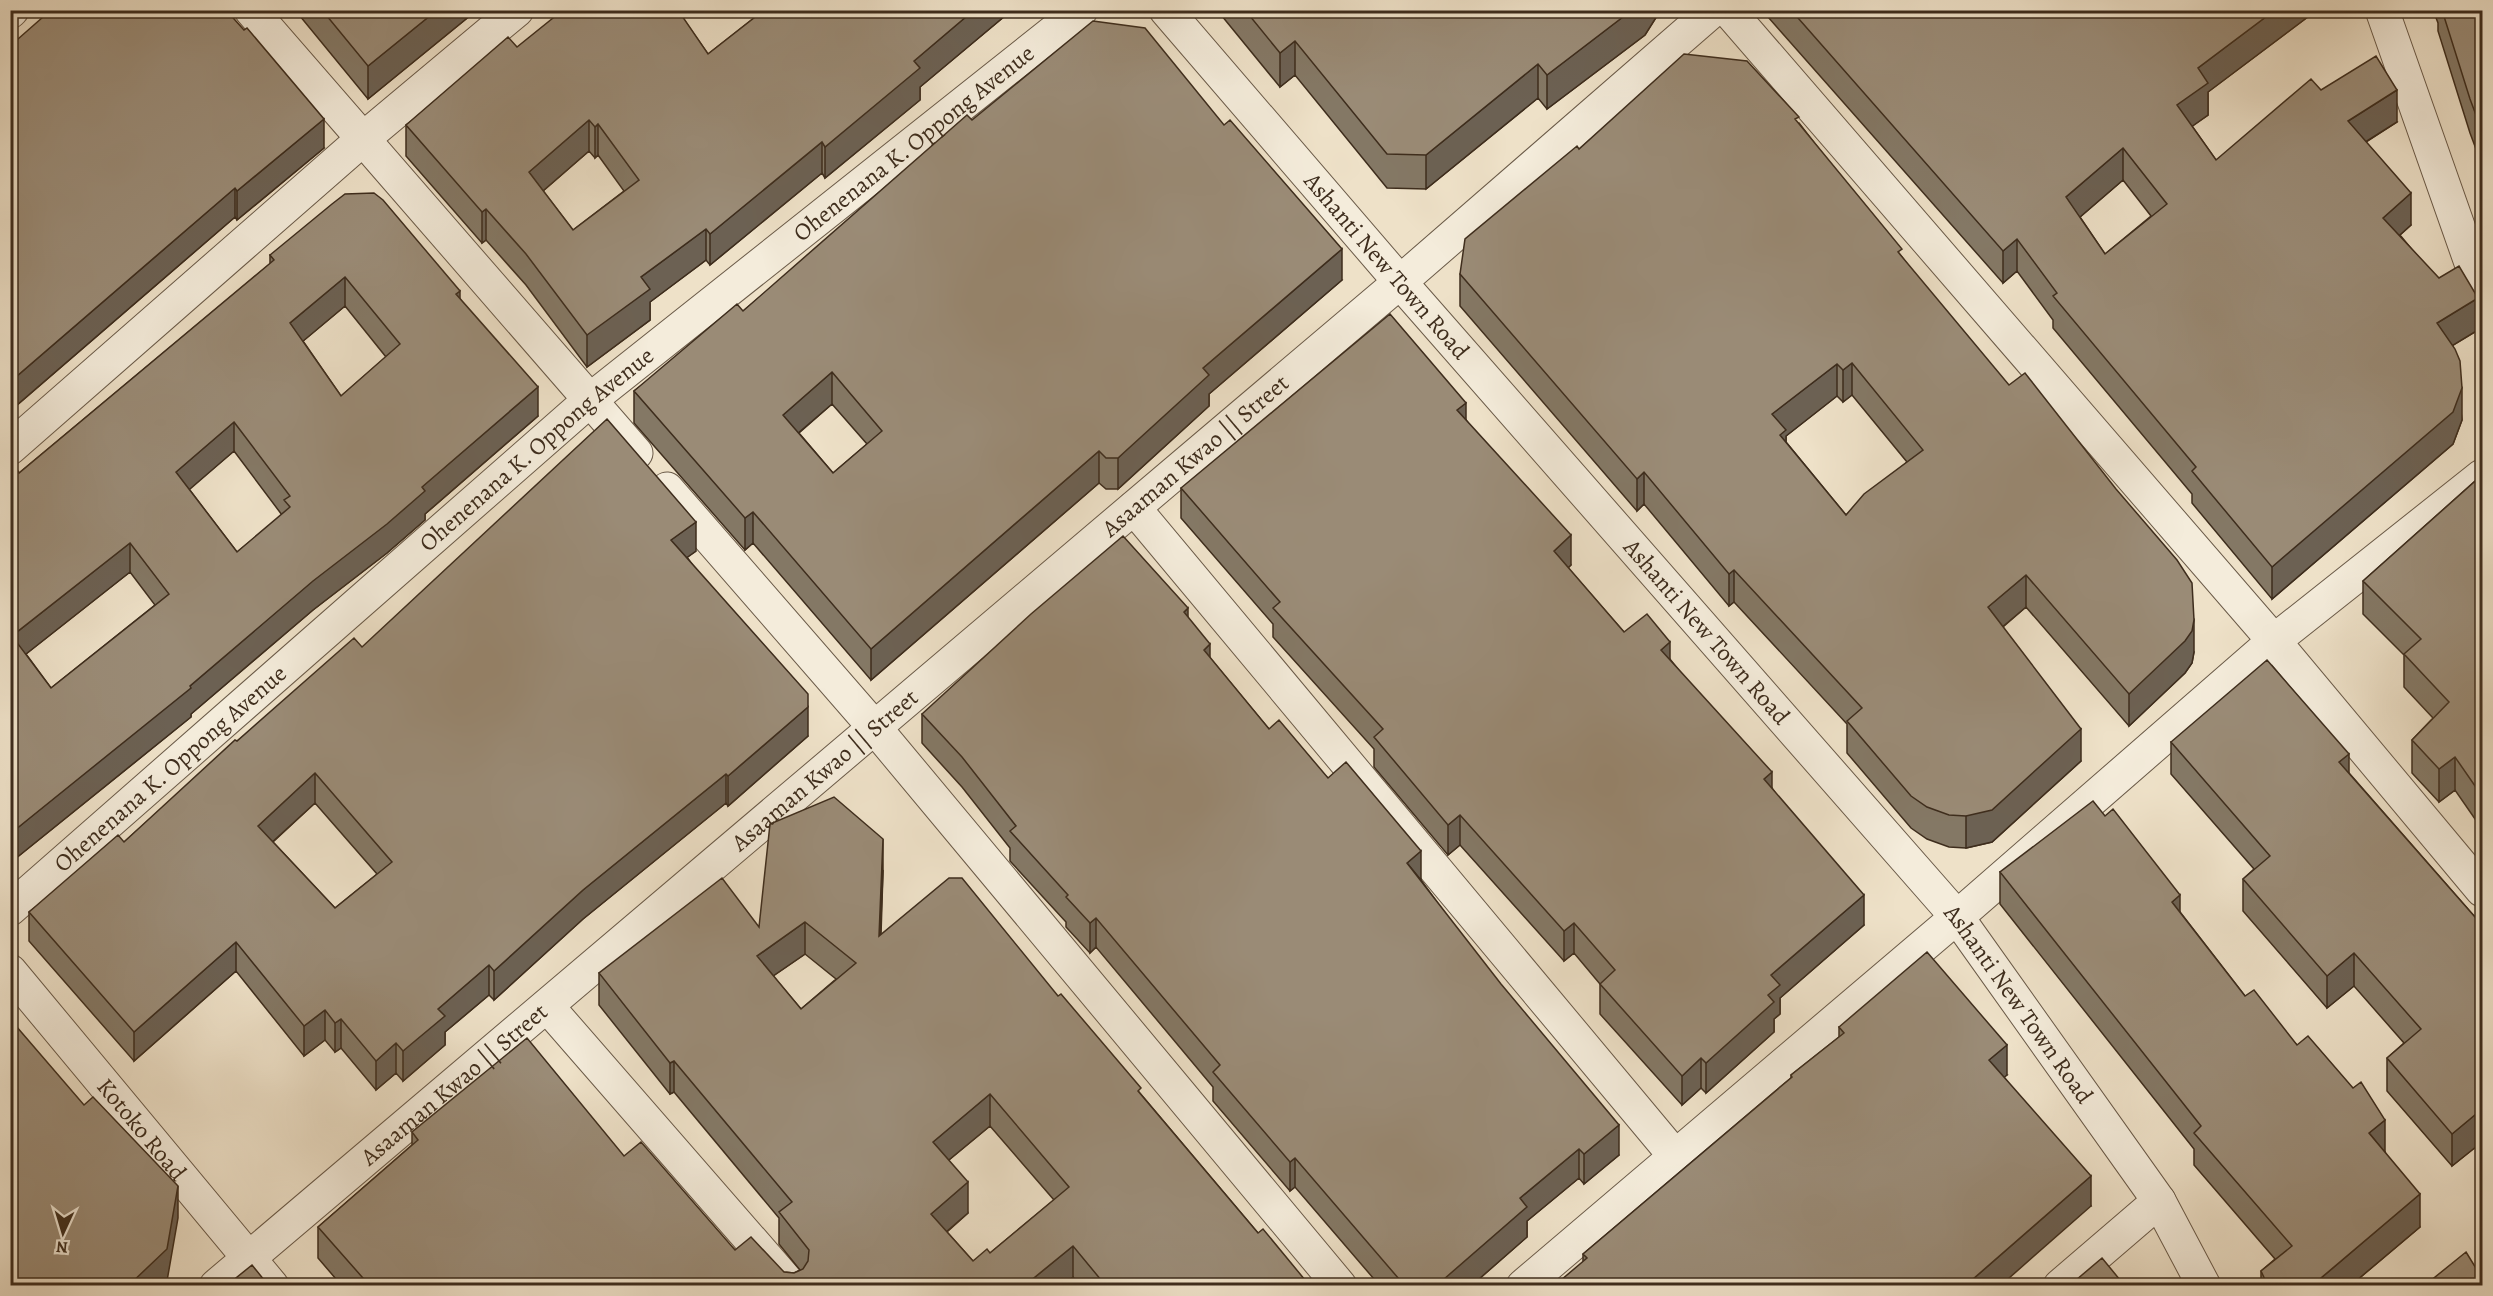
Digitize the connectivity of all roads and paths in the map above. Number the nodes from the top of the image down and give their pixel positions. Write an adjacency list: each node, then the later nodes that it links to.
1 (251, 10): 8 (street)
2 (516, 10): 8 (street)
3 (1081, 10): 11 (street, Ohenenana K. Oppong Avenue)
4 (1166, 10): 9 (street, Ashanti New Town Road)
5 (1713, 10): 9 (street, Asaaman Kwao || Street)
6 (1728, 10): 15 (street)
7 (2382, 10): 10 (street)
8 (363, 139): 11 (street); 12 (street)
9 (1400, 282): 14 (street, Asaaman Kwao || Street); 19 (street, Ashanti New Town Road)
10 (2482, 294)
11 (590, 400): 16 (street); 18 (street, Ohenenana K. Oppong Avenue)
12 (10, 448)
13 (2482, 476): 15 (street)
14 (1134, 508): 16 (street, Asaaman Kwao || Street); 22 (street)
15 (2274, 641): 17 (street); 19 (street)
16 (875, 728): 21 (street, Asaaman Kwao || Street); 28 (street)
17 (2482, 890)
18 (10, 909)
19 (1957, 917): 22 (street); 23 (street, Ashanti New Town Road)
20 (10, 971): 24 (street, Kotoko Road)
21 (547, 1006): 24 (street, Asaaman Kwao || Street); 27 (street)
22 (1676, 1156): 29 (street)
23 (2159, 1201): 30 (street); 31 (street, Ashanti New Town Road)
24 (248, 1258): 25 (street, Asaaman Kwao || Street); 26 (street, Kotoko Road)
25 (216, 1286)
26 (272, 1286)
27 (791, 1286)
28 (1340, 1286)
29 (1523, 1286)
30 (2060, 1286)
31 (2204, 1286)

